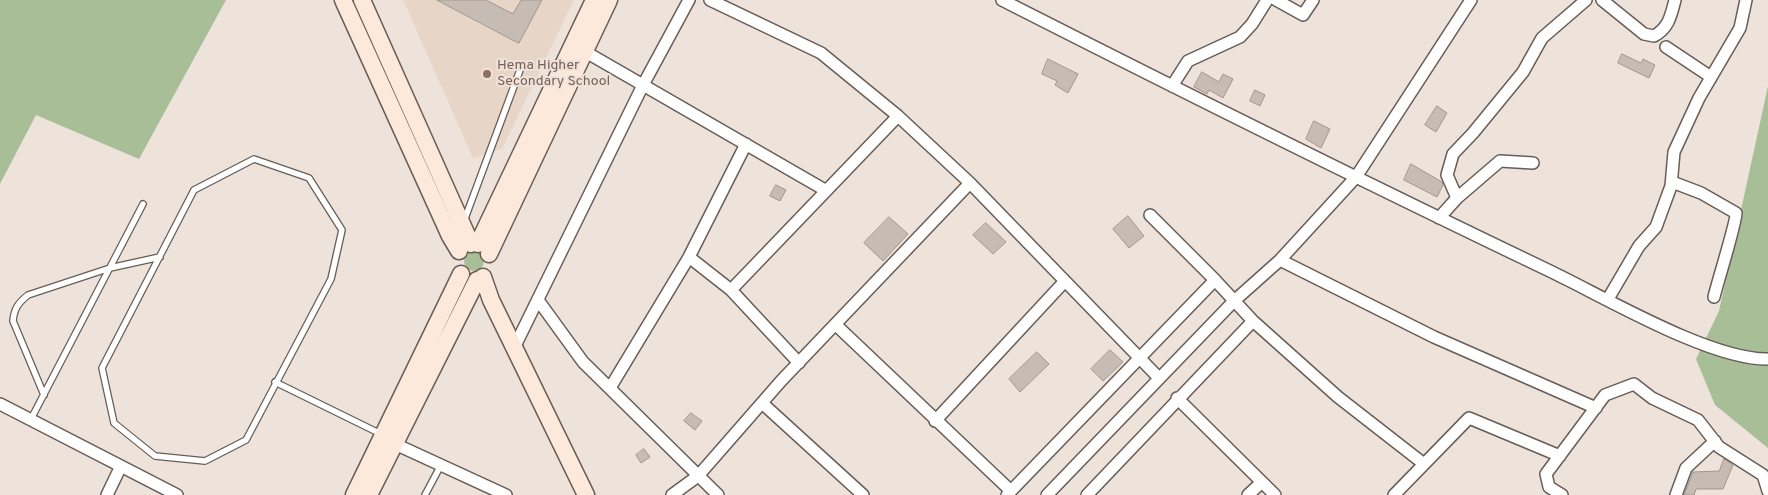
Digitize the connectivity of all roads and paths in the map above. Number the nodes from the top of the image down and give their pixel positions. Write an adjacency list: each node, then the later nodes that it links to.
1 (343, 0): 35 (street)
2 (362, 0): 34 (street)
3 (594, 0): 35 (street)
4 (609, 0): 18 (street)
5 (688, 0): 21 (street)
6 (710, 0): 23 (street)
7 (1002, 0): 16 (street)
8 (1267, 0): 22 (street)
9 (1276, 0): 10 (street)
10 (1313, 0)
11 (1471, 0): 26 (street)
12 (1586, 0): 30 (street)
13 (1602, 0): 14 (street)
14 (1675, 0)
15 (1746, 0): 20 (street)
16 (1017, 3): 22 (street)
17 (1666, 47): 20 (street)
18 (584, 50): 21 (street); 35 (street)
19 (520, 70): 34 (lane)
20 (1711, 77): 27 (street)
21 (643, 85): 24 (street); 46 (street)
22 (1172, 86): 26 (street)
23 (898, 116): 28 (street); 29 (street)
24 (746, 144): 29 (street); 37 (street)
25 (1533, 163): 30 (street)
26 (1356, 177): 33 (street); 38 (street)
27 (1672, 182): 44 (street); 45 (street)
28 (970, 183): 42 (street); 49 (street)
29 (825, 190): 43 (street)
30 (1457, 198): 33 (street)
31 (143, 204): 39 (lane)
32 (1150, 215): 41 (street)
33 (1439, 218): 45 (street)
34 (462, 226): 35 (street)
35 (474, 249): 40 (street); 40 (street)
36 (160, 257): 39 (lane); 55 (lane); 55 (lane)
37 (689, 257): 43 (street); 56 (street)
38 (1280, 260): 47 (street); 61 (street)
39 (110, 268): 57 (lane); 57 (lane)
40 (474, 277): 50 (street); 64 (street)
41 (1215, 280): 47 (street); 51 (street)
42 (1065, 282): 51 (street); 63 (street)
43 (730, 290): 53 (street)
44 (1714, 298)
45 (1608, 299): 52 (street)
46 (538, 300): 50 (street); 56 (street)
47 (1234, 301): 48 (street); 54 (street)
48 (1253, 321): 58 (street); 67 (street)
49 (836, 325): 53 (street); 63 (street)
50 (514, 348): 81 (street)
51 (1139, 357): 54 (street); 74 (street)
52 (1768, 359)
53 (799, 363): 59 (street)
54 (1159, 378): 85 (street)
55 (275, 382): 64 (lane)
56 (610, 388): 70 (street)
57 (44, 395): 62 (lane)
58 (1177, 398): 71 (street); 86 (street)
59 (762, 403): 70 (street); 84 (street)
60 (0, 404): 62 (street)
61 (1596, 408): 65 (street); 66 (street)
62 (31, 420): 69 (street)
63 (934, 421): 74 (street)
64 (389, 440): 68 (street); 77 (street); 78 (street)
65 (1715, 441): 73 (street); 91 (street)
66 (1560, 456): 67 (street); 72 (street)
67 (1424, 464): 89 (street)
68 (441, 465): 79 (lane); 80 (street)
69 (121, 466): 75 (street); 76 (street)
70 (698, 476): 82 (street); 83 (street)
71 (1262, 482): 87 (street); 88 (street)
72 (1546, 491): 90 (street)
73 (1768, 491)
74 (1009, 493)
75 (107, 495)
76 (177, 495)
77 (354, 495)
78 (369, 495)
79 (425, 495)
80 (506, 495)
81 (586, 495)
82 (672, 495)
83 (718, 495)
84 (863, 495)
85 (1047, 495)
86 (1087, 495)
87 (1248, 495)
88 (1275, 495)
89 (1394, 495)
90 (1562, 495)
91 (1676, 495)

